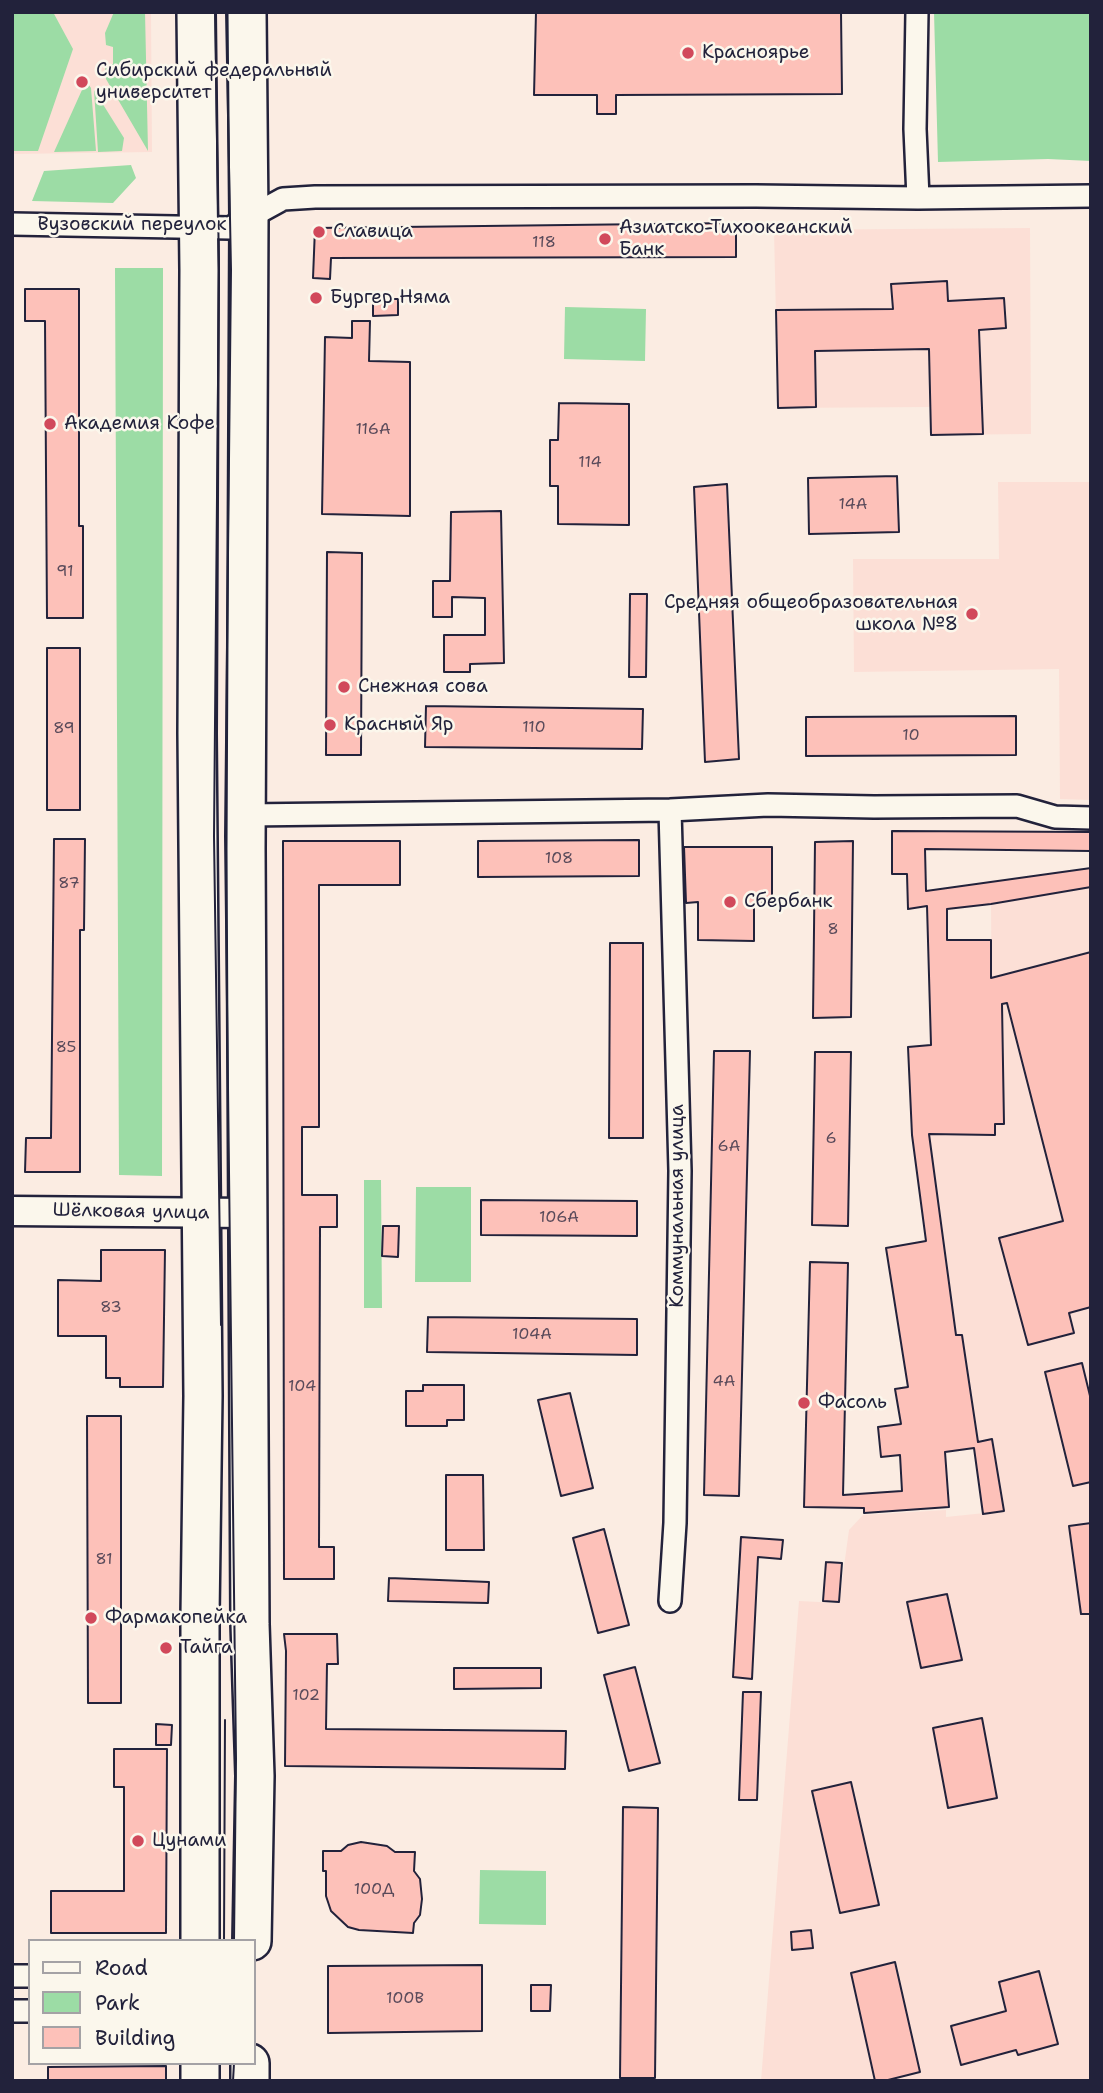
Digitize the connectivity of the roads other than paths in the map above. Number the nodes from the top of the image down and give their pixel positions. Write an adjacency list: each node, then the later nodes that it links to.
1 (196, 12): 8 (highway)
2 (247, 12): 6 (highway)
3 (916, 12): 5 (street)
4 (1091, 195): 5 (street, Вузовский переулок)
5 (918, 198): 6 (street, Вузовский переулок)
6 (249, 219): 8 (street, Вузовский переулок); 10 (highway)
7 (12, 224): 8 (street, Вузовский переулок)
8 (198, 229): 14 (highway)
9 (670, 810): 10 (street); 11 (street); 15 (street, Коммунальная улица)
10 (246, 815): 13 (highway)
11 (1091, 818)
12 (12, 1211): 14 (street, Шёлковая улица)
13 (249, 1213): 14 (street, Шёлковая улица); 17 (highway)
14 (202, 1214): 16 (highway)
15 (670, 1601)
16 (200, 1939)
17 (252, 1939)

